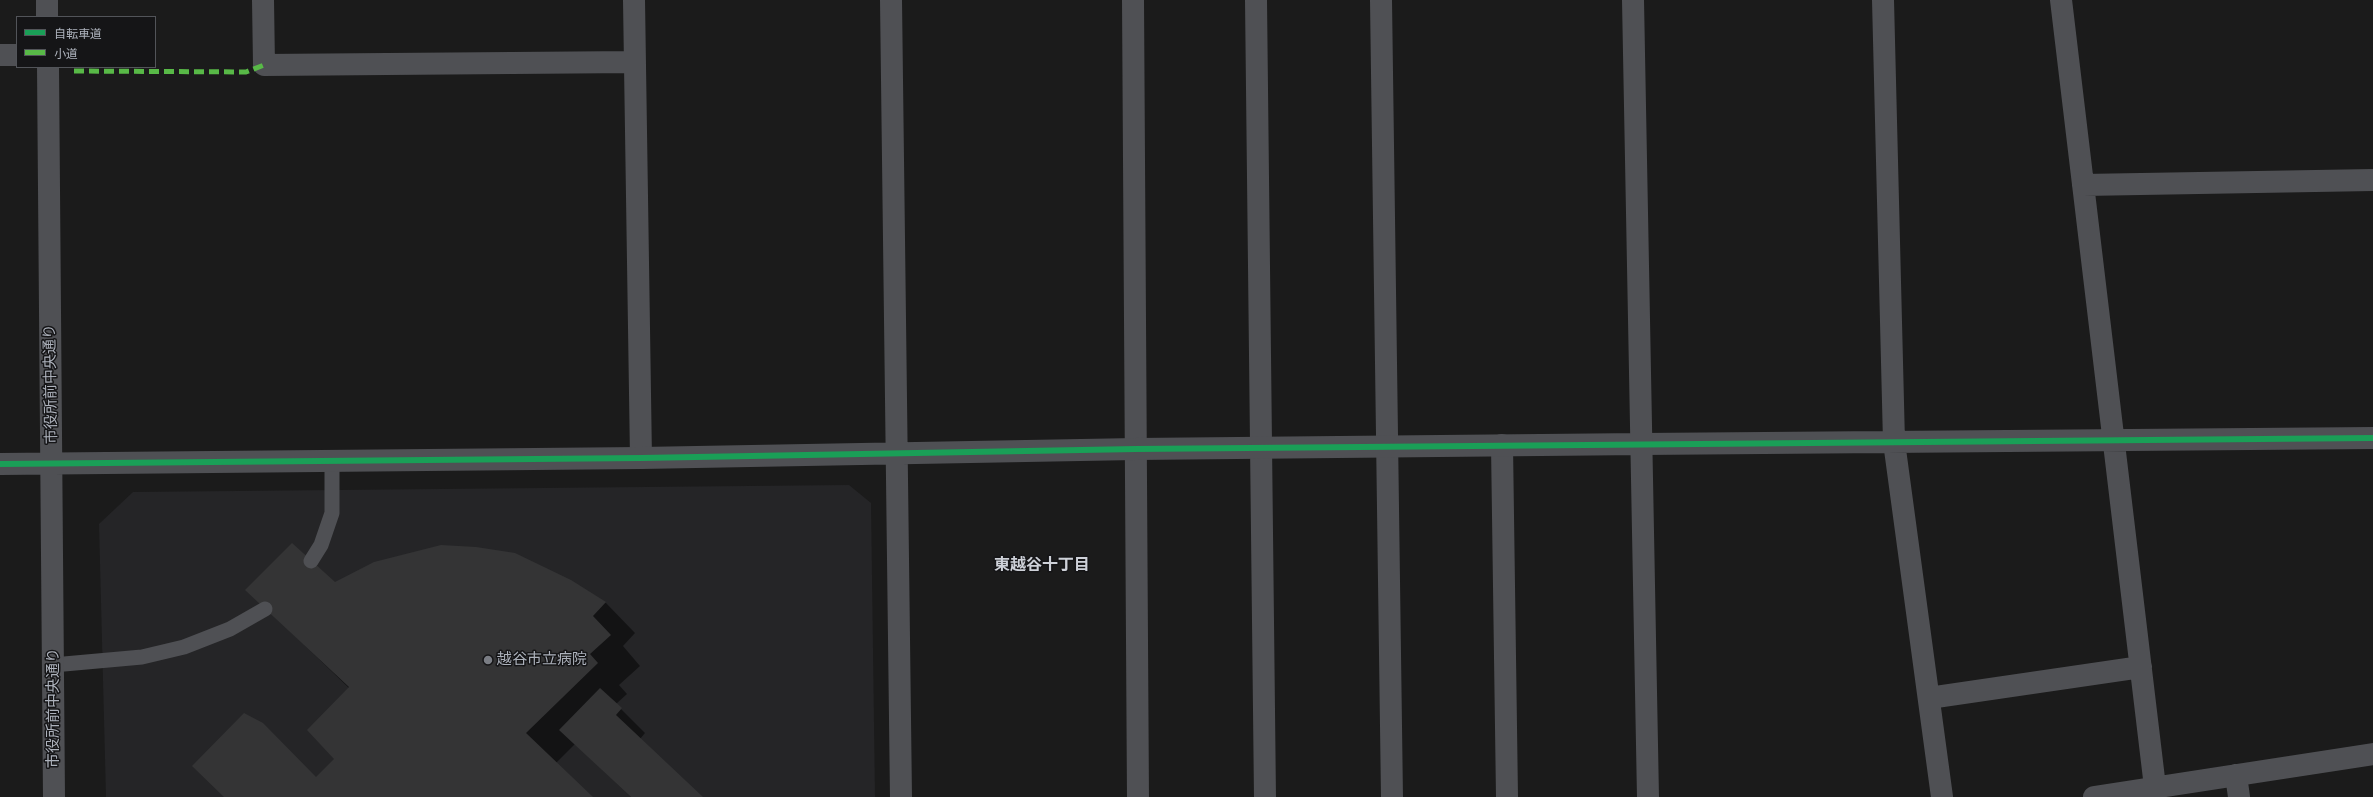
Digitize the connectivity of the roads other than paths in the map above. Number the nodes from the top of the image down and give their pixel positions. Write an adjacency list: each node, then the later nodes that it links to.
1 (47, 0): 11 (street)
2 (263, 0): 14 (street)
3 (634, 0): 14 (street)
4 (891, 0): 26 (street)
5 (1133, 0): 25 (street)
6 (1256, 0): 24 (street)
7 (1381, 0): 23 (street)
8 (1633, 0): 21 (street)
9 (1883, 0): 20 (street)
10 (2061, 0): 17 (street)
11 (47, 16)
12 (0, 55): 13 (street)
13 (16, 55)
14 (635, 62): 27 (street)
15 (48, 68): 30 (street, 市役所前中央通り)
16 (2373, 180): 17 (street)
17 (2083, 185): 19 (street)
18 (2373, 438): 19 (street)
19 (2113, 440): 20 (street); 34 (street)
20 (1894, 442): 21 (street); 35 (street)
21 (1642, 444): 22 (street); 45 (street)
22 (1502, 445): 23 (street); 44 (street)
23 (1387, 446): 24 (street); 43 (street)
24 (1261, 447): 25 (street); 42 (street)
25 (1136, 449): 26 (street); 41 (street)
26 (896, 454): 27 (street); 40 (street)
27 (642, 458): 28 (street)
28 (332, 461): 30 (street); 31 (lane)
29 (0, 464): 30 (street)
30 (52, 464): 33 (street, 市役所前中央通り)
31 (311, 561)
32 (265, 609): 33 (lane)
33 (53, 665): 39 (street, 市役所前中央通り)
34 (2141, 667): 35 (street); 38 (street)
35 (1929, 698): 46 (street)
36 (2373, 754): 37 (street)
37 (2236, 775): 38 (street); 48 (street)
38 (2155, 788): 47 (street)
39 (54, 797)
40 (901, 797)
41 (1138, 797)
42 (1265, 797)
43 (1392, 797)
44 (1507, 797)
45 (1648, 797)
46 (1942, 797)
47 (2094, 797)
48 (2239, 797)

